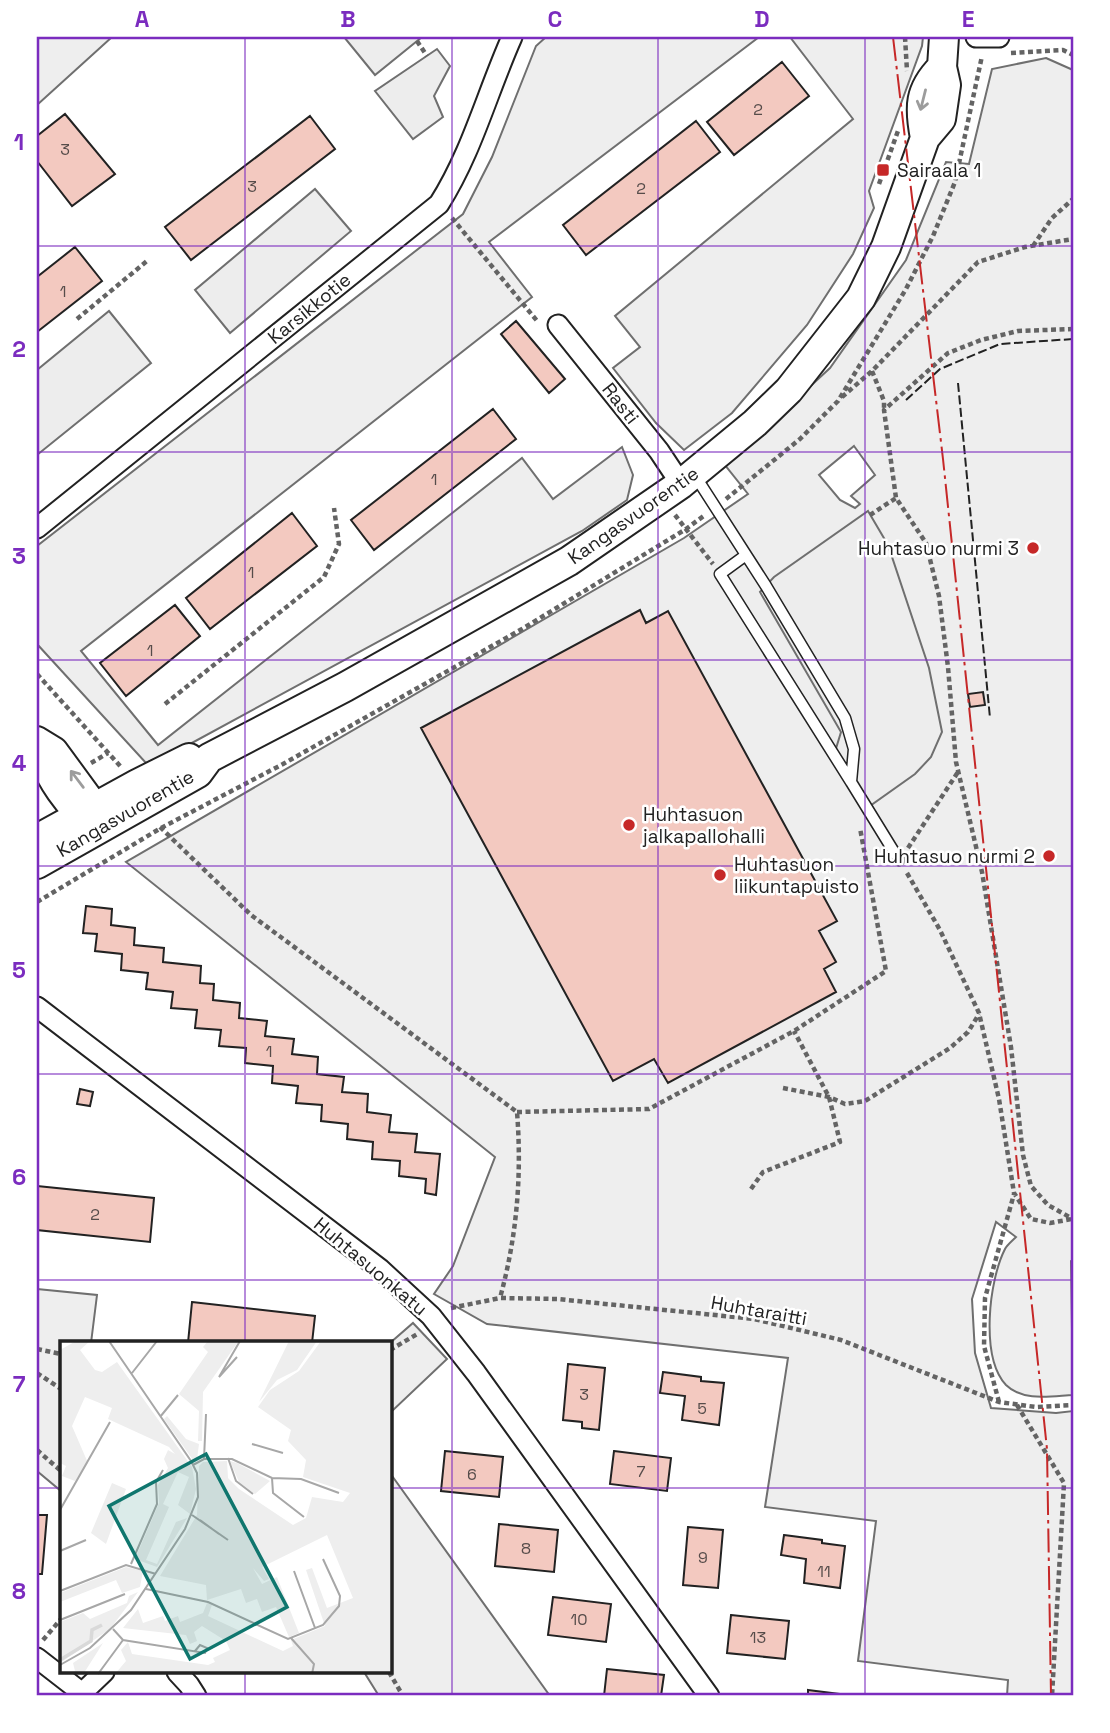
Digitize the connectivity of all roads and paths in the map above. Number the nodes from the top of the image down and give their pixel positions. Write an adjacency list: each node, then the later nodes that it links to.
1 (512, 37): 26 (street, Karsikkotie)
2 (944, 37): 22 (main road, Kangasvuorentie)
3 (975, 37): 5 (street)
4 (416, 41): 7 (path)
5 (1004, 45): 6 (path)
6 (1073, 55)
7 (427, 56)
8 (901, 122): 9 (path)
9 (879, 184)
10 (1073, 199): 13 (path)
11 (452, 217): 15 (path)
12 (1073, 239): 13 (path)
13 (1032, 246): 19 (path)
14 (147, 261): 16 (path)
15 (491, 267)
16 (76, 319)
17 (558, 325): 22 (street, Rasti)
18 (1073, 329): 21 (path)
19 (873, 371): 20 (path); 21 (path)
20 (838, 401)
21 (884, 410): 23 (path)
22 (687, 479): 28 (lane); 36 (main road, Kangasvuorentie)
23 (896, 498): 25 (path); 34 (path)
24 (334, 508): 31 (path)
25 (870, 515)
26 (37, 528)
27 (686, 529): 29 (path)
28 (747, 555): 29 (lane); 35 (lane)
29 (720, 574): 35 (lane)
30 (37, 674): 36 (path)
31 (165, 704)
32 (37, 739): 37 (street, one-way to 32)
33 (37, 747): 37 (street)
34 (958, 772): 40 (path); 50 (path)
35 (851, 782): 40 (lane)
36 (142, 793): 37 (main road, Kangasvuorentie); 47 (path)
37 (90, 817): 39 (main road, Kangasvuorentie); 41 (main road, Kangasvuorentie)
38 (859, 823): 44 (path)
39 (37, 839)
40 (899, 859): 43 (path)
41 (37, 864)
42 (37, 1007): 52 (street, Huhtasuonkatu)
43 (979, 1013): 46 (path); 49 (path)
44 (793, 1031): 46 (path); 47 (path)
45 (783, 1088): 46 (path)
46 (829, 1097): 48 (path)
47 (517, 1112): 51 (path)
48 (751, 1189)
49 (1014, 1193): 50 (path); 58 (path)
50 (1073, 1219)
51 (500, 1298): 52 (path, Huhtaraitti); 58 (path, Huhtaraitti)
52 (426, 1320): 54 (path); 72 (street, Huhtasuonkatu)
53 (37, 1349): 55 (path)
54 (392, 1349)
55 (60, 1354)
56 (37, 1373): 57 (path)
57 (60, 1389)
58 (999, 1402): 59 (path, Huhtaraitti)
59 (1016, 1404): 60 (path, Huhtaraitti); 73 (path)
60 (1073, 1405)
61 (37, 1450): 62 (path)
62 (60, 1470)
63 (60, 1620): 64 (path)
64 (37, 1647)
65 (37, 1658): 69 (street)
66 (102, 1674): 69 (street)
67 (179, 1674): 70 (street)
68 (389, 1674): 71 (path)
69 (84, 1695)
70 (196, 1696)
71 (403, 1696)
72 (709, 1696)
73 (1052, 1696)

